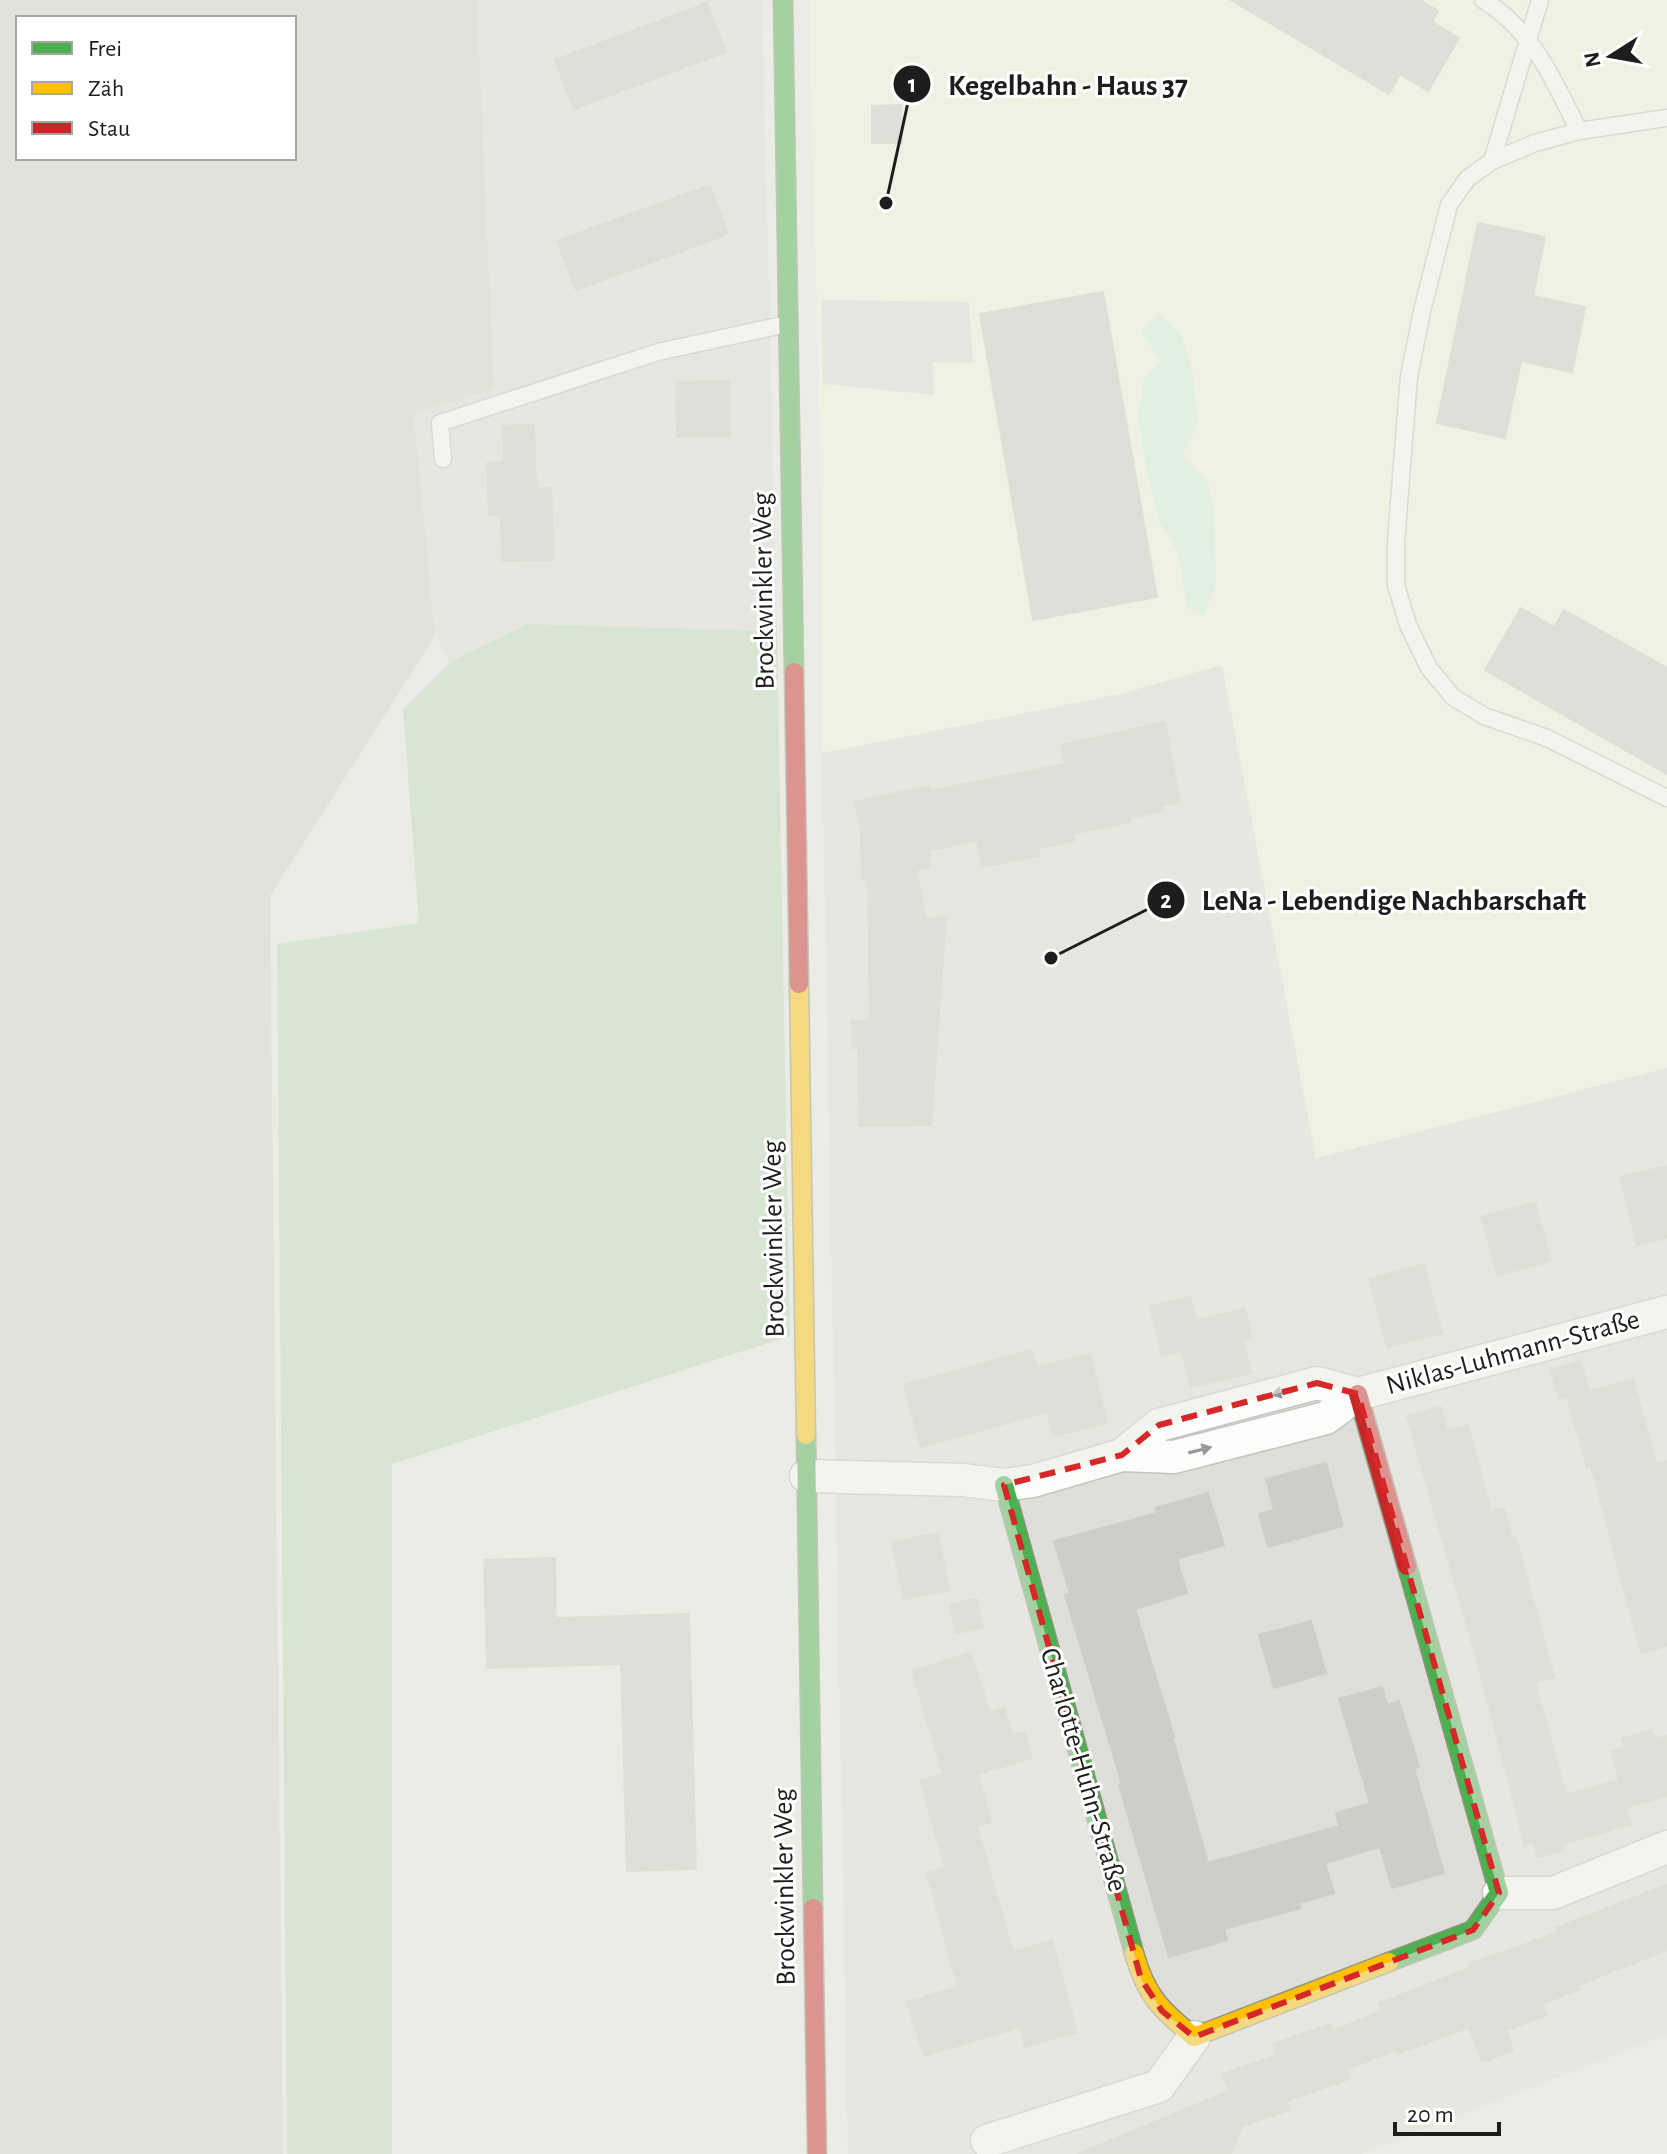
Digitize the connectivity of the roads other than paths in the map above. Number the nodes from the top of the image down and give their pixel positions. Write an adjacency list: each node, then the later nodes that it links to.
1 (783, 0): 8 (street, Brockwinkler Weg)
2 (1483, 0): 4 (lane)
3 (1540, 0): 4 (lane)
4 (1530, 40): 6 (lane); 7 (lane)
5 (1667, 118): 6 (lane)
6 (1579, 131): 7 (lane)
7 (1492, 161): 10 (lane)
8 (788, 323): 9 (lane); 13 (street, Brockwinkler Weg)
9 (443, 459)
10 (1667, 798)
11 (1667, 1312): 12 (street, Niklas-Luhmann-Straße)
12 (1358, 1394): 14 (street, Niklas-Luhmann-Straße); 16 (street)
13 (806, 1476): 14 (street, Niklas-Luhmann-Straße); 19 (street, Brockwinkler Weg)
14 (1004, 1485): 17 (street, Charlotte-Huhn-Straße)
15 (1667, 1847): 16 (street)
16 (1499, 1893): 17 (street)
17 (1194, 2037): 18 (street)
18 (987, 2141)
19 (817, 2154)

